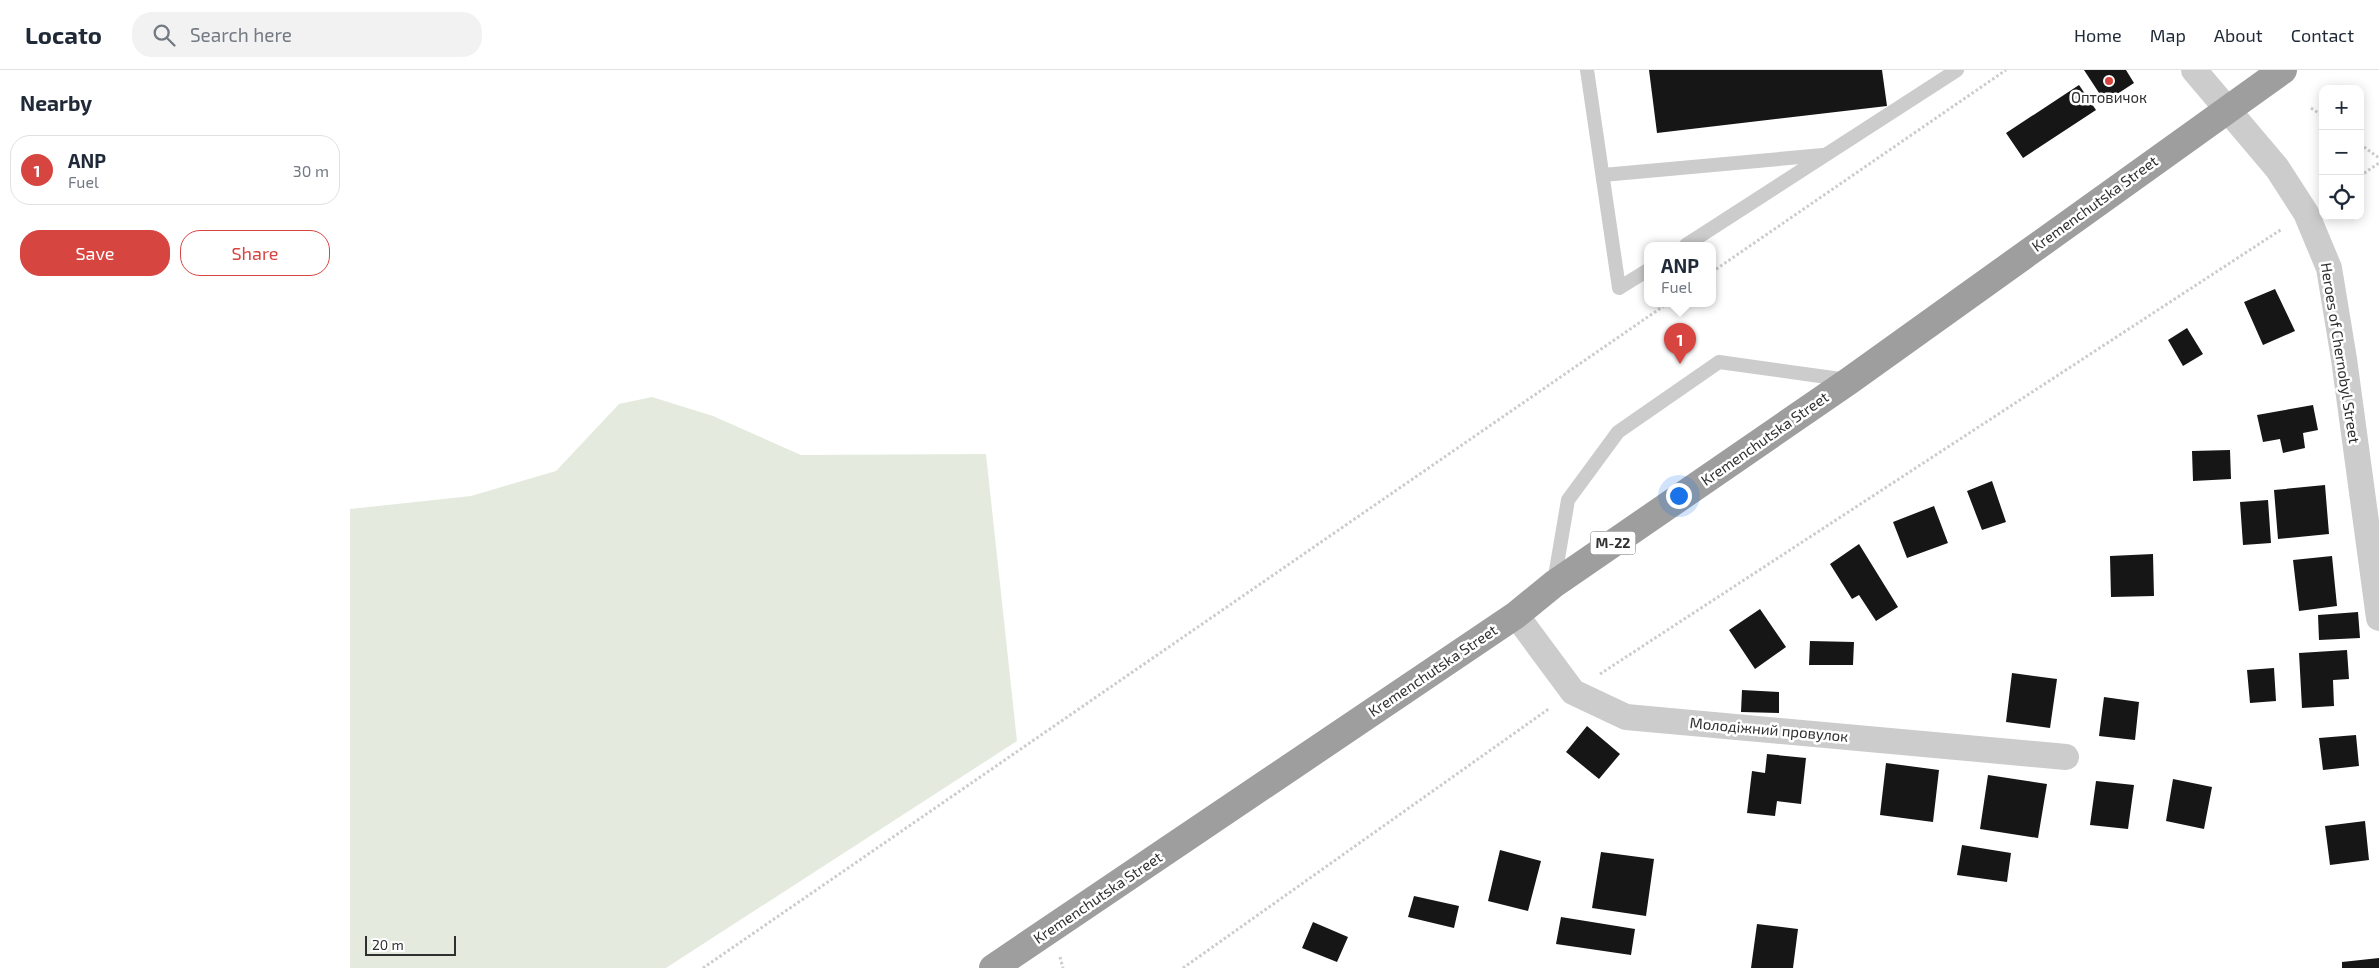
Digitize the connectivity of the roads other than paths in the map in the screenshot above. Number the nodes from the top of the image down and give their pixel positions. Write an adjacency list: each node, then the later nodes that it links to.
1 (1587, 70): 7 (lane)
2 (1957, 70): 6 (lane)
3 (2194, 70): 5 (street, Heroes of Chernobyl Street)
4 (2283, 70): 5 (highway, Kremenchutska Street / М-22)
5 (2226, 109): 10 (highway, Kremenchutska Street / М-22); 13 (street, Heroes of Chernobyl Street)
6 (1827, 155): 7 (lane); 8 (lane)
7 (1603, 175): 9 (lane)
8 (1691, 242)
9 (1644, 272)
10 (1849, 380): 11 (highway, Kremenchutska Street / М-22); 11 (lane)
11 (1554, 584): 12 (highway, Kremenchutska Street / М-22)
12 (1516, 615): 14 (street, Молодіжний провулок); 15 (highway, Kremenchutska Street / М-22)
13 (2379, 618)
14 (2066, 757)
15 (993, 968)

